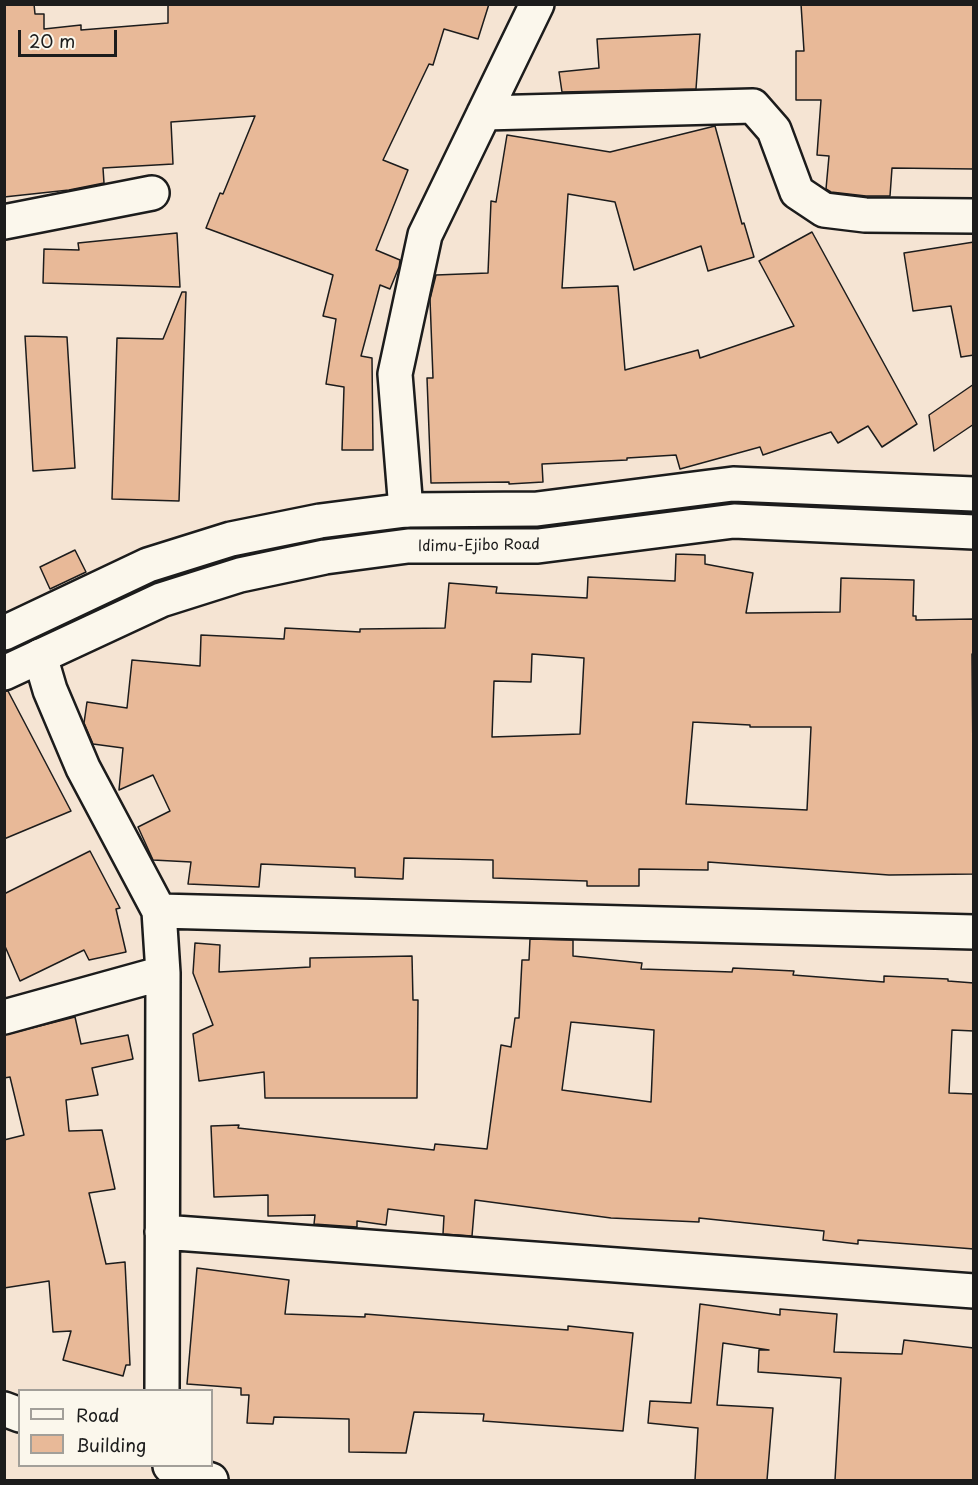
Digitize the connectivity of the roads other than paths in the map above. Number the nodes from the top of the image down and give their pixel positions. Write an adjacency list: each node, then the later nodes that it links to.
1 (537, 4): 2 (street)
2 (483, 113): 4 (street); 7 (street)
3 (152, 194): 5 (street)
4 (974, 216)
5 (4, 222)
6 (974, 494): 7 (street)
7 (406, 510): 9 (street)
8 (974, 532): 10 (street, Idimu-Ejibo Road)
9 (4, 633)
10 (40, 657): 11 (street, Idimu-Ejibo Road); 12 (street)
11 (4, 673)
12 (159, 911): 13 (street); 14 (street)
13 (974, 932)
14 (163, 973): 15 (street); 16 (street)
15 (4, 1017)
16 (162, 1232): 17 (street); 18 (street)
17 (974, 1291)
18 (162, 1389)
19 (173, 1467): 20 (street)
20 (211, 1480)

